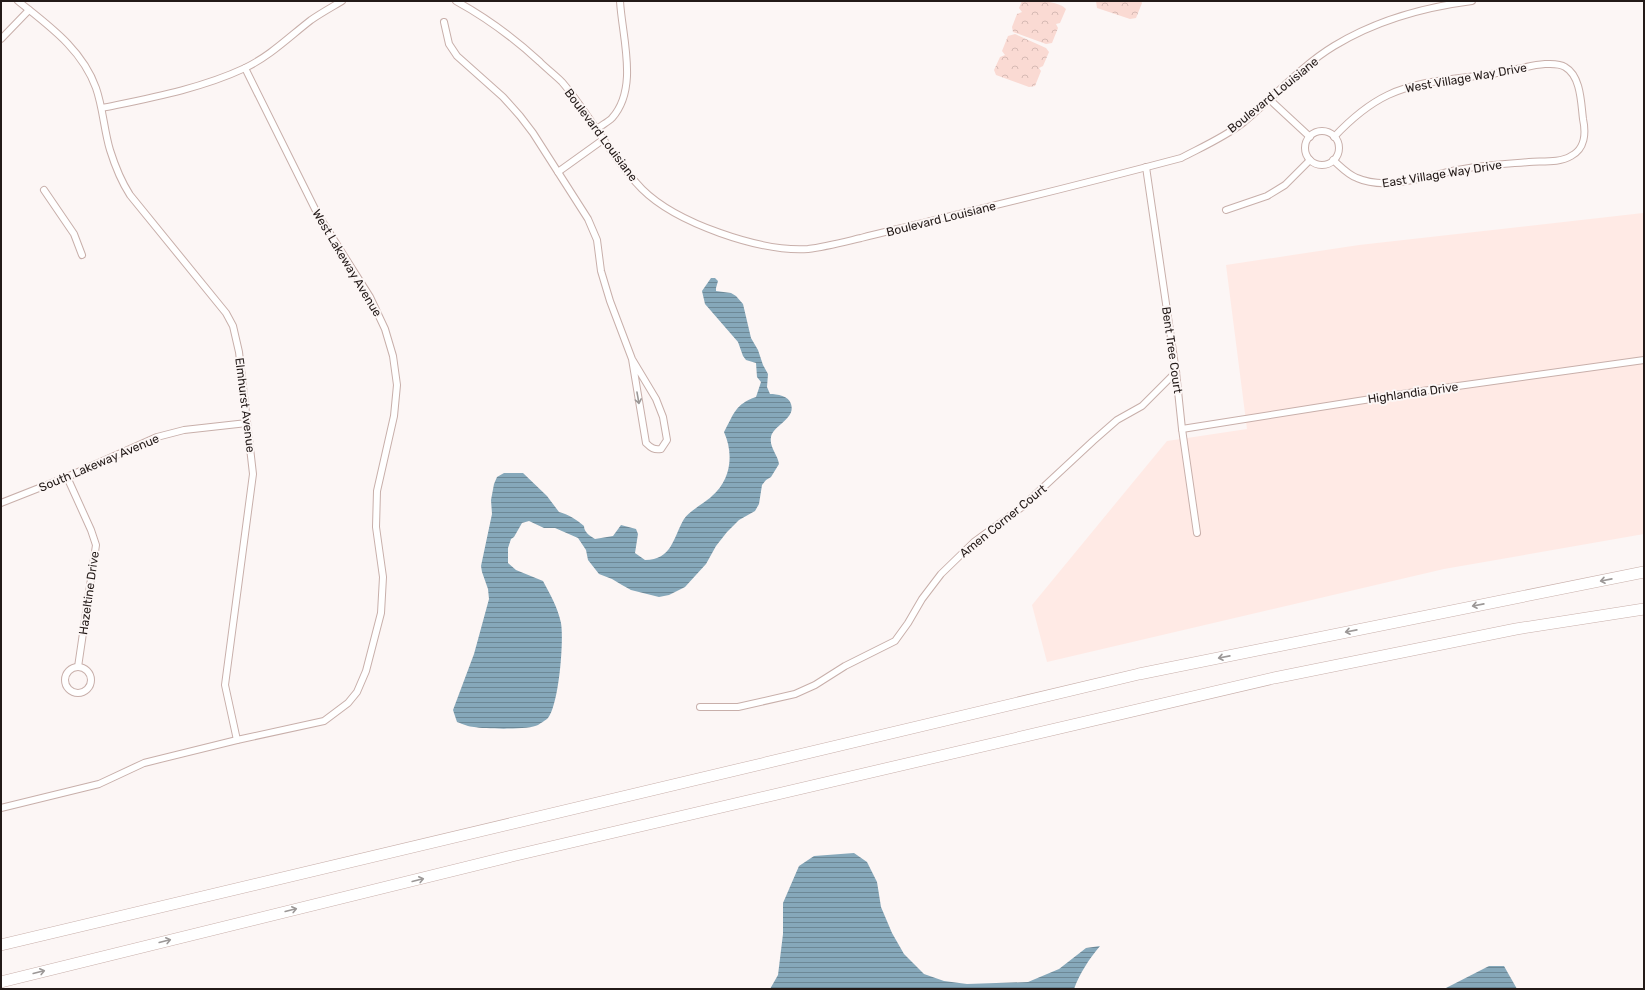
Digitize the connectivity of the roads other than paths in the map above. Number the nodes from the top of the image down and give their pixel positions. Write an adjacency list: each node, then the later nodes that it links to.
1 (18, 1): 6 (street, Elmhurst Avenue)
2 (342, 1): 9 (street)
3 (456, 1): 12 (street, Boulevard Louisiane)
4 (620, 1): 12 (street)
5 (1472, 1): 10 (street, Boulevard Louisiane)
6 (29, 10): 8 (street); 11 (street, Elmhurst Avenue)
7 (444, 22): 20 (street)
8 (1, 39)
9 (245, 68): 11 (street); 36 (street, West Lakeway Avenue)
10 (1270, 99): 13 (street); 19 (street, Boulevard Louisiane)
11 (102, 108): 27 (street, Elmhurst Avenue)
12 (597, 129): 15 (street, Boulevard Louisiane)
13 (1310, 137): 14 (street); 17 (street)
14 (1334, 137): 16 (street, West Village Way Drive); 18 (street)
15 (604, 139): 19 (street, Boulevard Louisiane); 20 (street)
16 (1579, 149): 18 (street, East Village Way Drive)
17 (1310, 160): 18 (street); 22 (street)
18 (1334, 160)
19 (1146, 167): 26 (street, Bent Tree Court)
20 (558, 172): 24 (street)
21 (44, 190): 23 (street)
22 (1226, 210)
23 (82, 255)
24 (632, 360): 24 (street, one-way to 24)
25 (1644, 360): 28 (street, Highlandia Drive)
26 (1176, 372): 28 (street, Bent Tree Court); 35 (street, Amen Corner Court)
27 (247, 423): 29 (street, South Lakeway Avenue); 36 (street, Elmhurst Avenue)
28 (1182, 429): 31 (street, Bent Tree Court)
29 (67, 477): 30 (street, South Lakeway Avenue); 34 (street, Hazeltine Drive)
30 (1, 503)
31 (1197, 533)
32 (1644, 572): 38 (highway, one-way to 38)
33 (1644, 609): 39 (highway, one-way to 33)
34 (78, 667): 34 (street)
35 (700, 707)
36 (237, 740): 37 (street, West Lakeway Avenue)
37 (1, 808)
38 (1, 945)
39 (1, 982)

